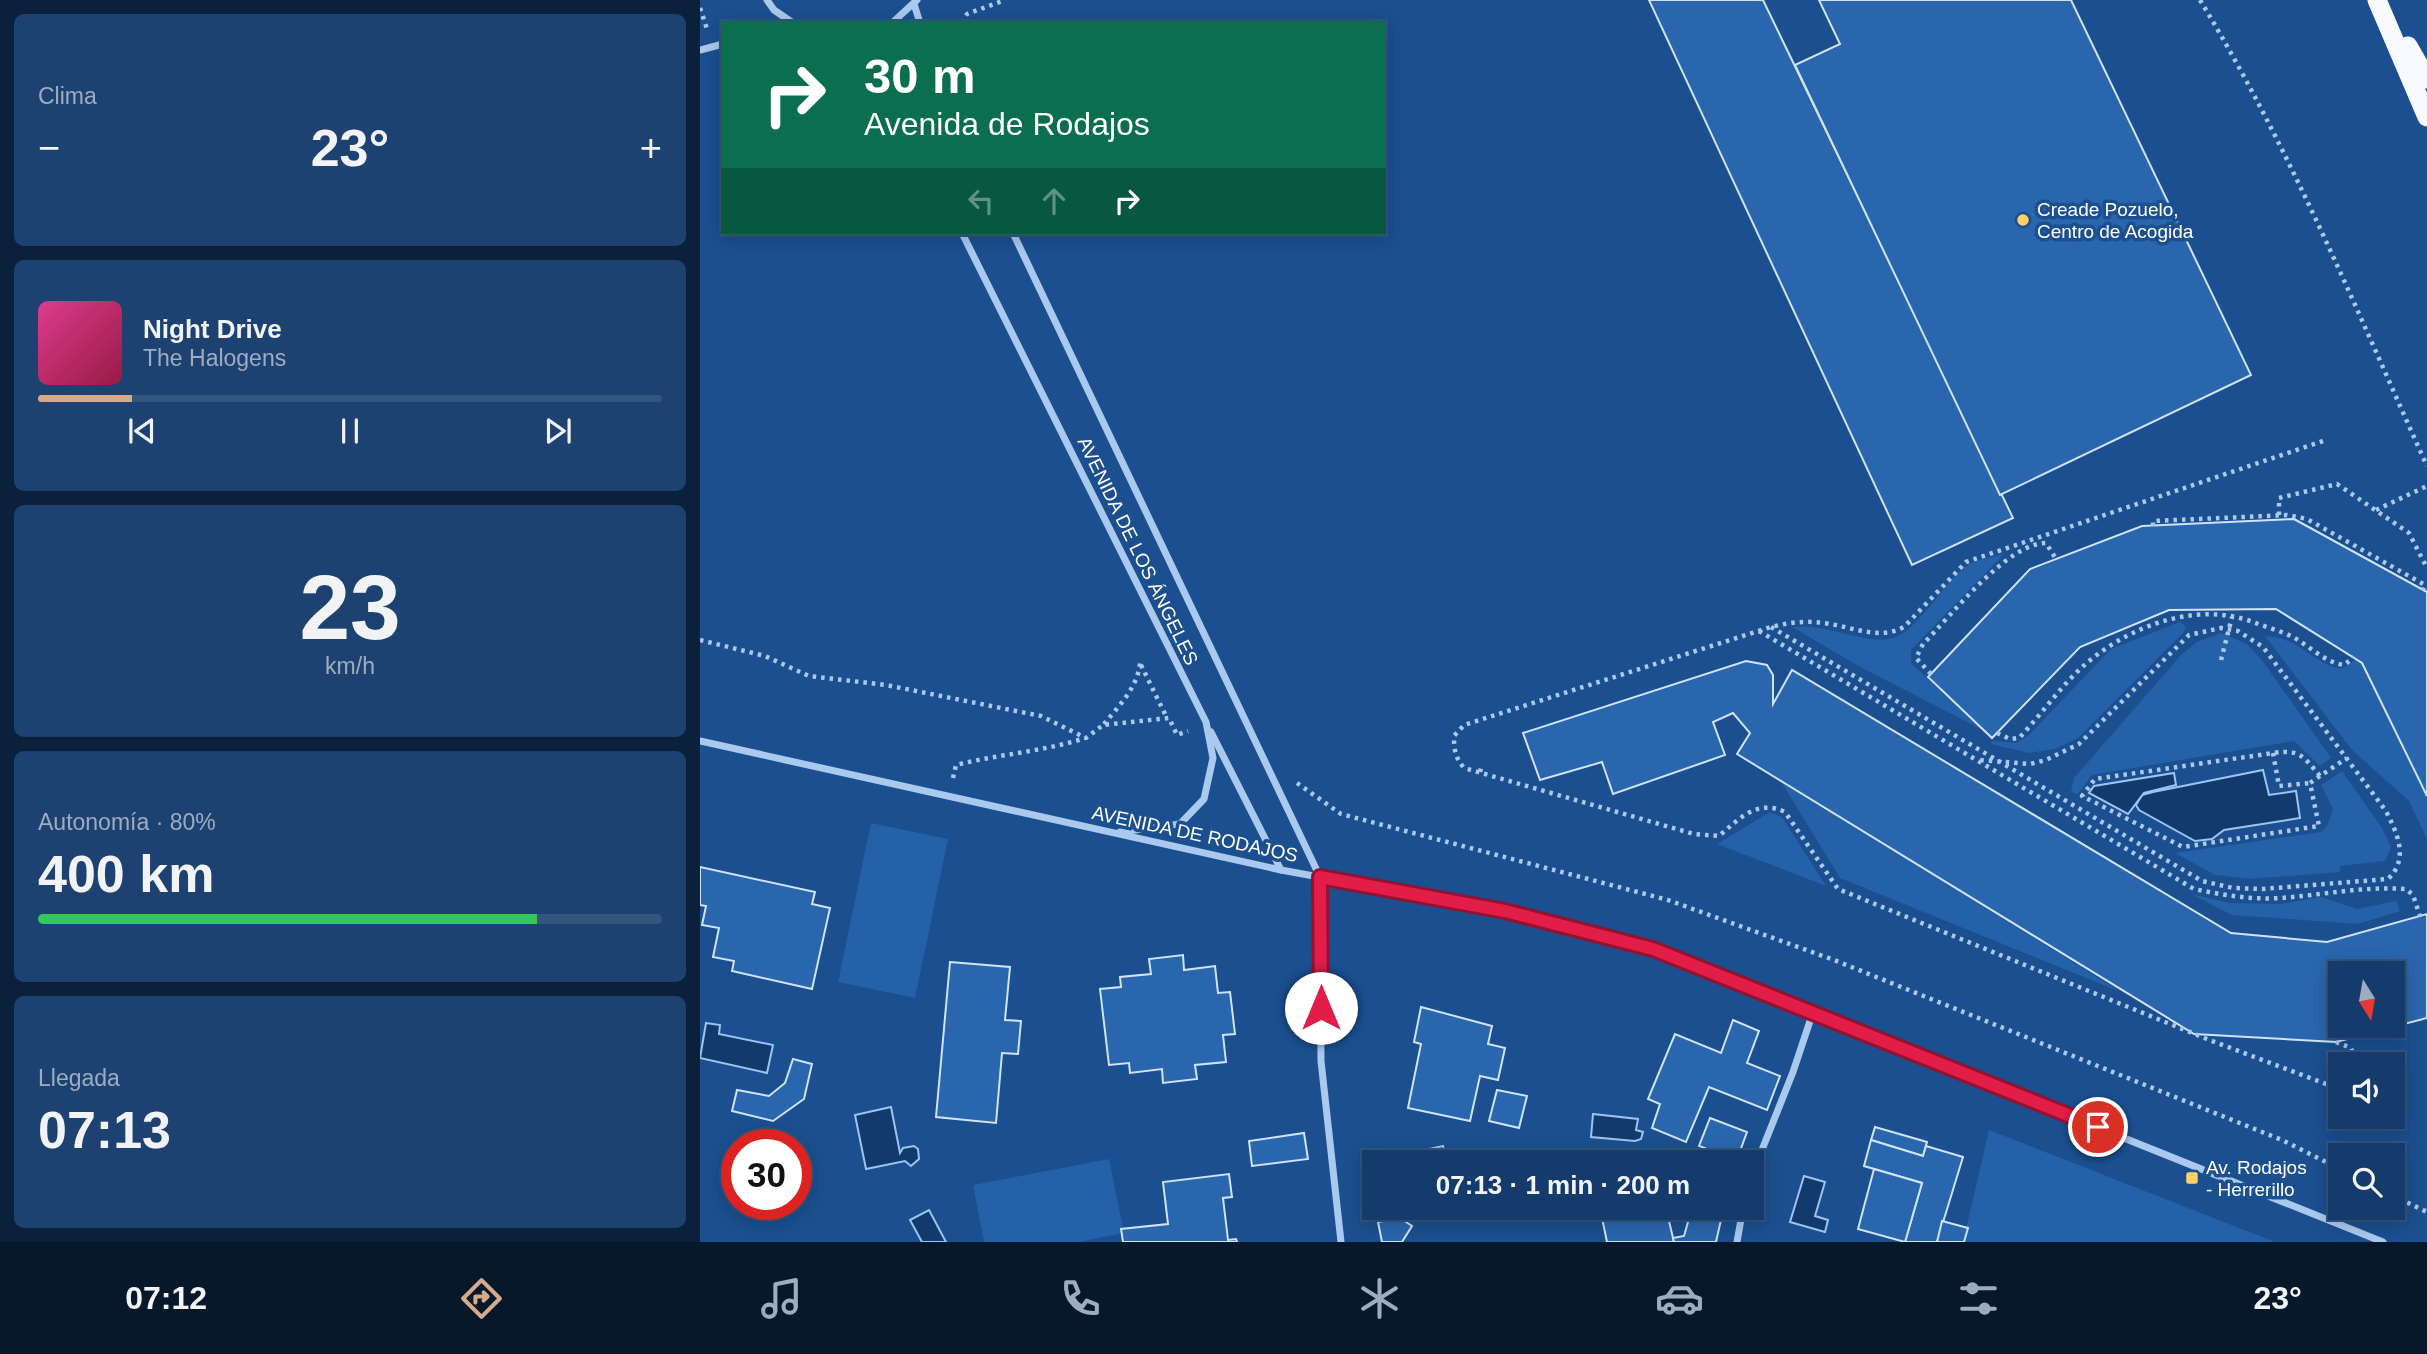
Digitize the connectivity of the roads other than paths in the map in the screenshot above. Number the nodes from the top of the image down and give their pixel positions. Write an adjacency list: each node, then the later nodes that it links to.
1 (767, 0): 4 (street)
2 (2379, 0): 9 (highway); 10 (highway)
3 (916, 2): 5 (street); 6 (street)
4 (790, 21)
5 (894, 21)
6 (920, 21)
7 (721, 45): 8 (street)
8 (700, 50)
9 (2427, 79)
10 (2427, 117)
11 (963, 235): 13 (street, AVENIDA DE LOS ÁNGELES)
12 (1014, 235): 17 (street, AVENIDA DE LOS ÁNGELES)
13 (1206, 722): 15 (street, AVENIDA DE LOS ÁNGELES); 16 (street)
14 (700, 741): 15 (street, AVENIDA DE RODAJOS)
15 (1115, 832): 16 (street, AVENIDA DE RODAJOS)
16 (1281, 870): 17 (street, AVENIDA DE RODAJOS)
17 (1320, 877): 18 (street, AVENIDA DE RODAJOS); 21 (street)
18 (1812, 1012): 19 (street); 23 (street, AVENIDA DE RODAJOS)
19 (1762, 1150)
20 (1742, 1220): 22 (street)
21 (1342, 1242)
22 (1737, 1242)
23 (2383, 1242)

